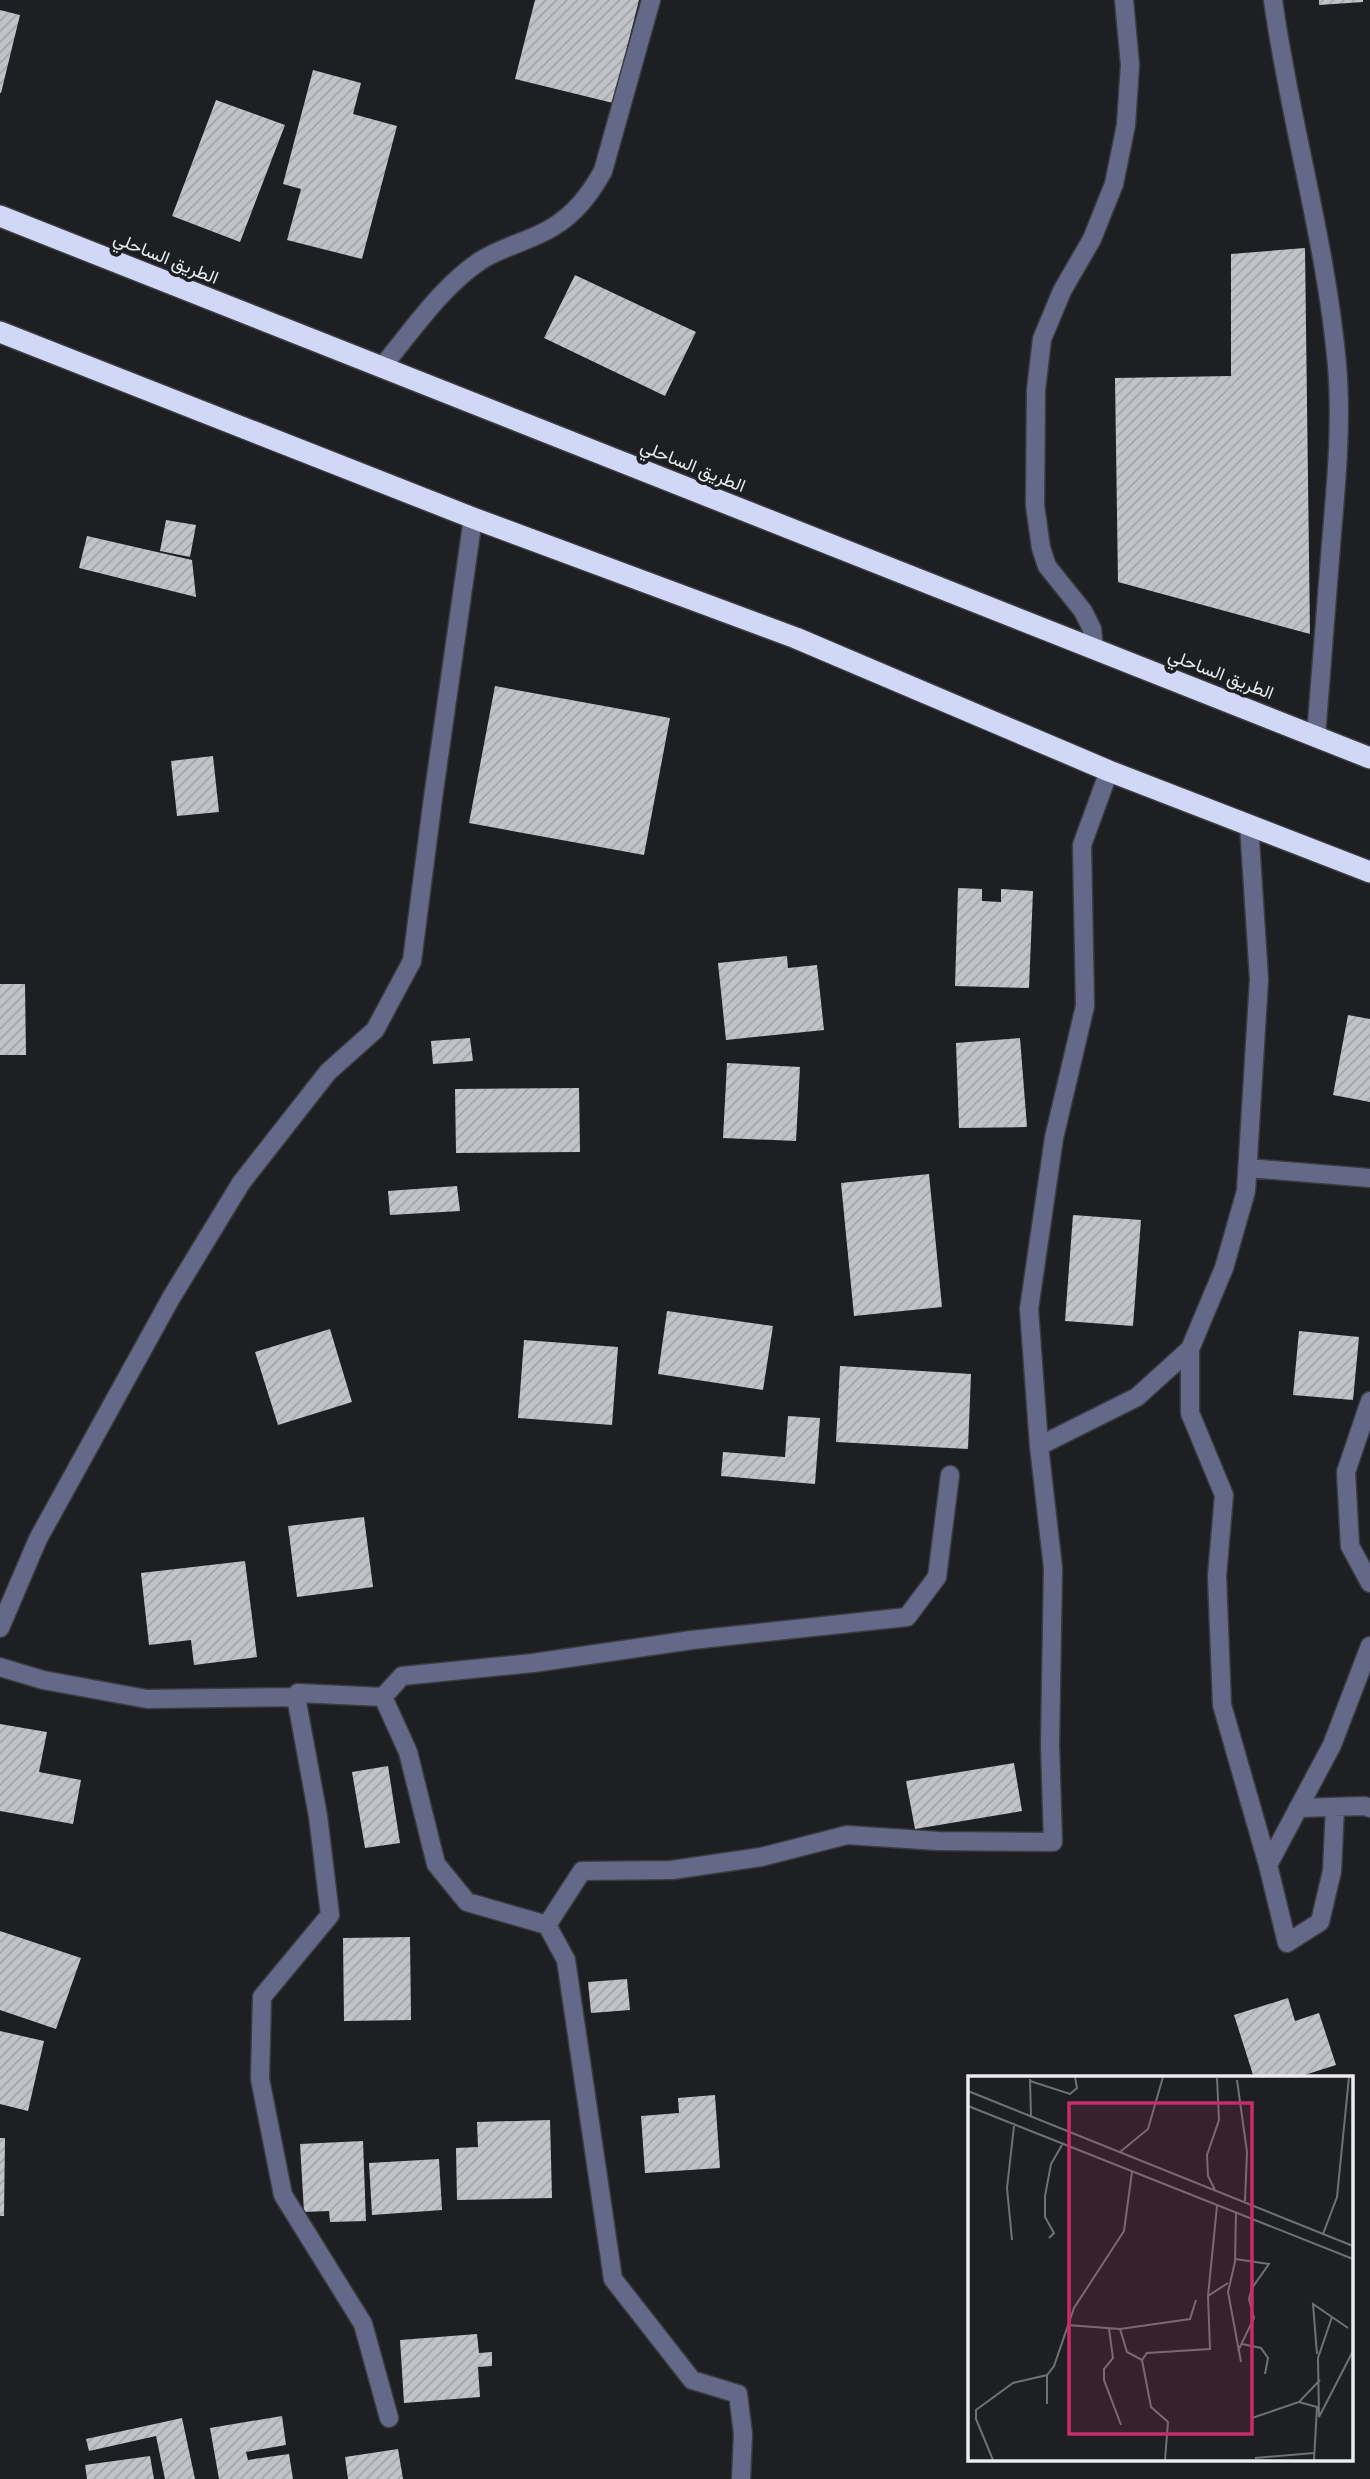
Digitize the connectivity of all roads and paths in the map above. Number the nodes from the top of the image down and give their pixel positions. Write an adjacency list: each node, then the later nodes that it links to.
1 (651, 0): 6 (street)
2 (1124, 0): 8 (street)
3 (1273, 0): 9 (street)
4 (0, 216): 6 (highway, الطريق الساحلي)
5 (0, 332): 7 (highway)
6 (381, 368): 8 (highway, الطريق الساحلي)
7 (473, 518): 11 (highway); 21 (street)
8 (1094, 649): 9 (highway, الطريق الساحلي)
9 (1316, 736): 10 (highway, الطريق الساحلي)
10 (1370, 758)
11 (1110, 771): 12 (highway); 18 (street)
12 (1249, 825): 13 (highway); 14 (street)
13 (1370, 872)
14 (1248, 1168): 15 (street); 16 (street)
15 (1370, 1178)
16 (1190, 1349): 18 (street); 29 (street)
17 (1370, 1401): 20 (street)
18 (1038, 1446): 30 (street)
19 (950, 1475): 25 (street)
20 (1370, 1583)
21 (0, 1628)
22 (1370, 1646): 27 (street)
23 (0, 1667): 24 (street)
24 (296, 1697): 25 (street); 31 (street)
25 (383, 1697): 30 (street)
26 (1335, 1807): 27 (street); 28 (street); 29 (street)
27 (1298, 1808): 29 (street)
28 (1370, 1808)
29 (1268, 1865)
30 (547, 1925): 32 (street)
31 (389, 2418)
32 (741, 2479)

